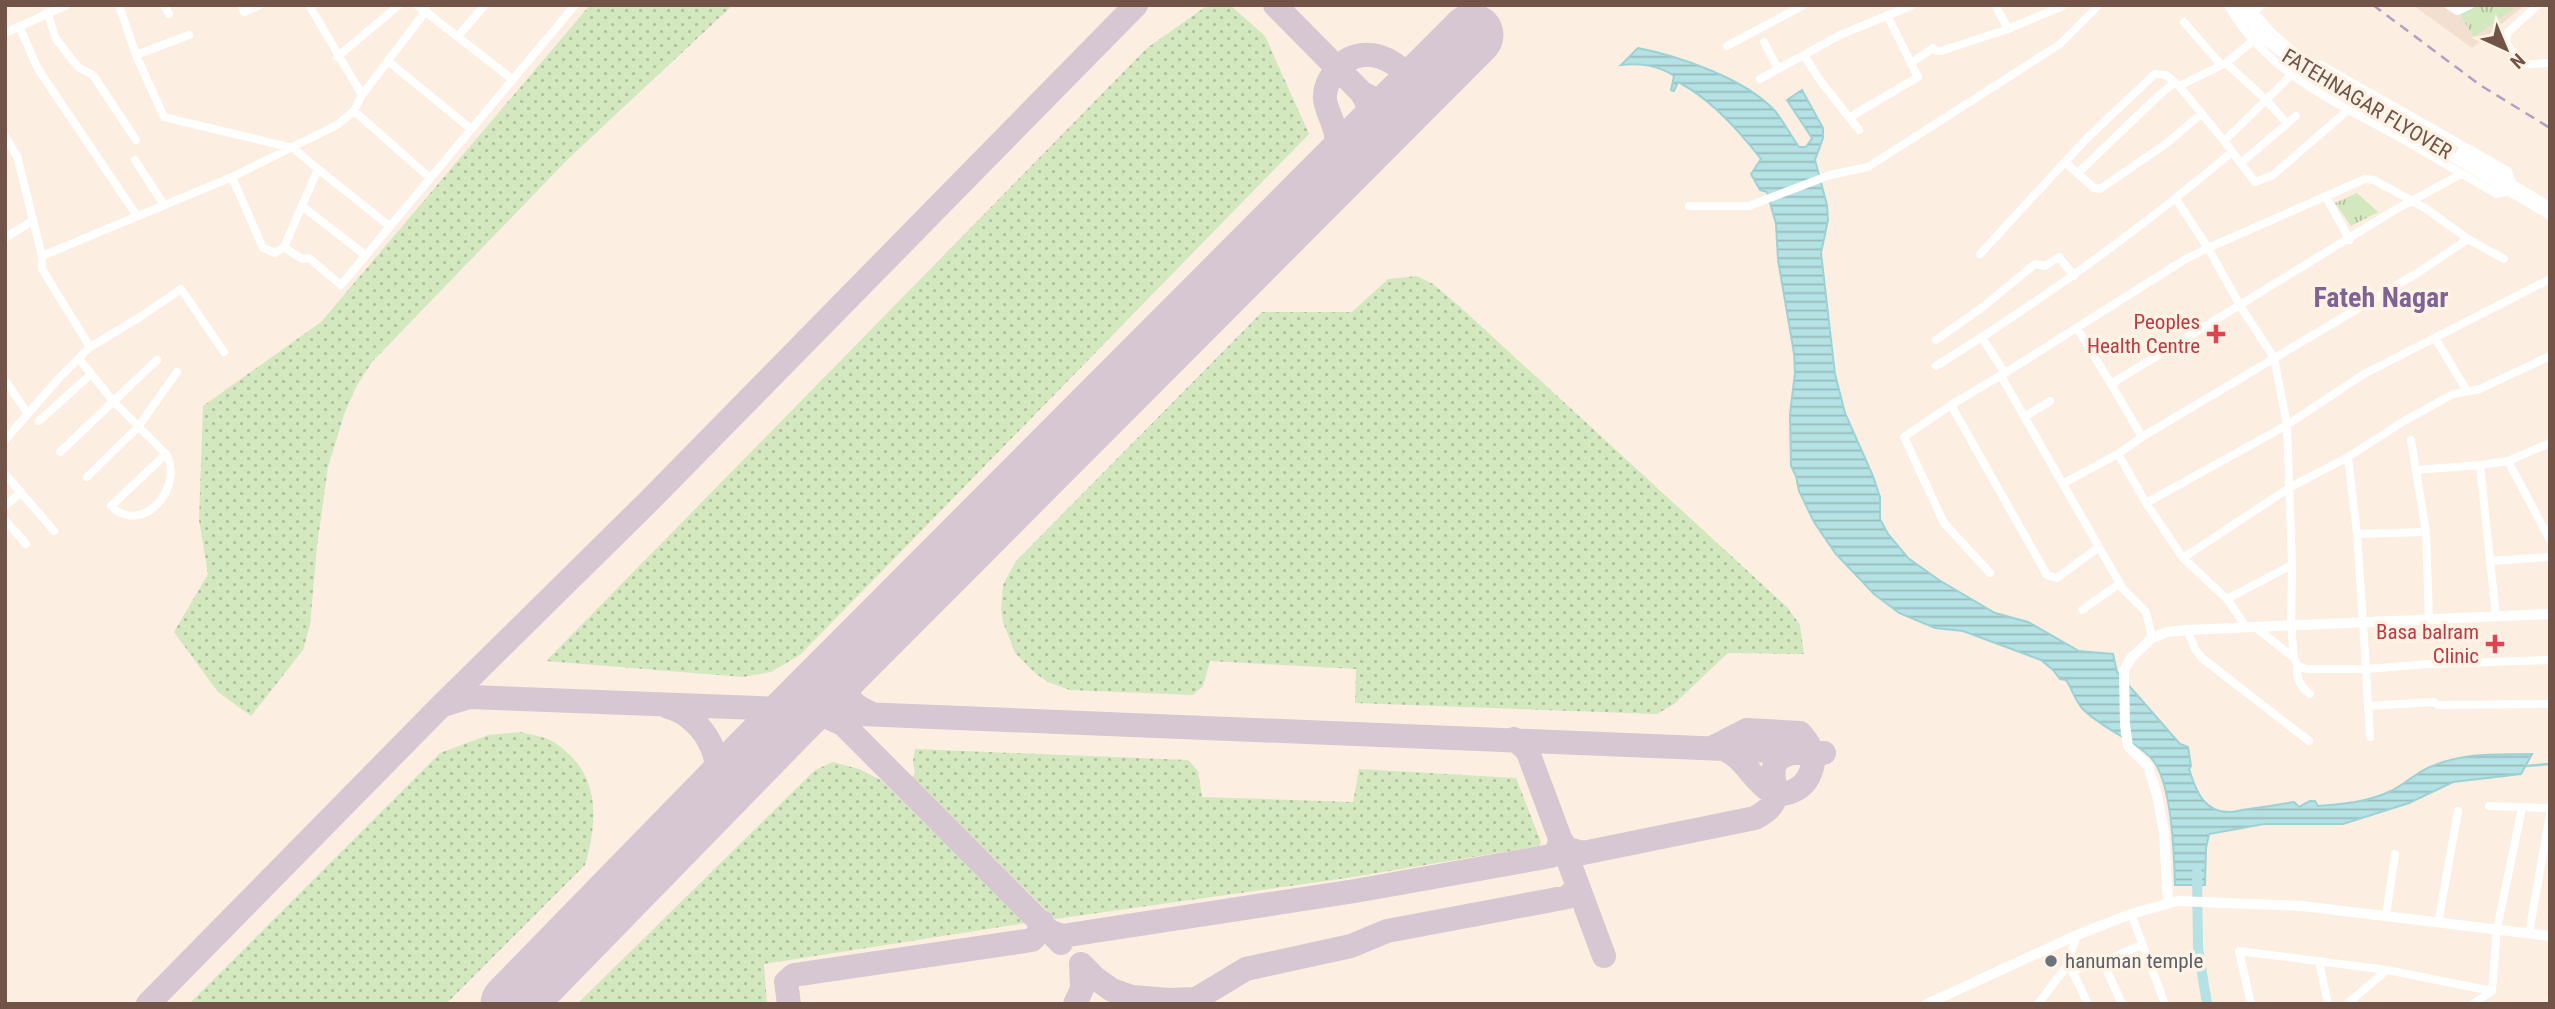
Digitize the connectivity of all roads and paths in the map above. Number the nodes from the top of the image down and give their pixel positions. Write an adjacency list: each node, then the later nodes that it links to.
1 (67, 5): 24 (street)
2 (119, 5): 38 (street)
3 (164, 5): 25 (street)
4 (241, 5): 5 (street)
5 (260, 5)
6 (309, 5): 40 (street)
7 (399, 5): 40 (street)
8 (417, 5): 23 (street)
9 (485, 5): 33 (street)
10 (575, 5): 48 (street)
11 (1804, 5): 36 (street)
12 (1913, 5): 26 (street)
13 (1995, 5): 30 (street)
14 (2065, 5): 30 (street)
15 (2099, 5): 80 (street)
16 (2228, 5): 28 (street)
17 (2237, 5): 69 (main road, FATEHNAGAR FLYOVER)
18 (2248, 5): 69 (main road, FATEHNAGAR FLYOVER)
19 (2262, 5): 28 (street)
20 (2448, 5): 21 (street)
21 (2470, 5)
22 (2538, 5): 44 (street)
23 (426, 8): 33 (street); 41 (street)
24 (47, 12): 29 (street); 61 (street)
25 (169, 14)
26 (1888, 15): 39 (street); 42 (street)
27 (2184, 22): 43 (street)
28 (2240, 23): 34 (street)
29 (19, 26): 31 (street); 83 (street)
30 (2008, 29): 42 (street)
31 (5, 33)
32 (189, 35): 38 (street)
33 (458, 36): 48 (street)
34 (2254, 40): 37 (street); 43 (street)
35 (1764, 42): 45 (street)
36 (1727, 46)
37 (2265, 52): 46 (street); 74 (street)
38 (136, 55): 63 (street)
39 (1804, 55): 45 (street); 56 (street)
40 (337, 57): 50 (street)
41 (388, 61): 50 (street); 58 (street)
42 (1911, 63): 56 (street)
43 (2223, 64): 49 (street); 51 (street)
44 (2548, 64)
45 (1778, 69): 47 (street)
46 (2291, 75): 51 (street); 52 (street)
47 (1760, 79)
48 (513, 80): 58 (street)
49 (2177, 84): 54 (street); 66 (street); 70 (street)
50 (362, 95): 53 (street)
51 (2266, 100): 57 (street); 62 (street)
52 (2347, 110): 67 (street); 71 (street)
53 (354, 111): 63 (street); 73 (street)
54 (2201, 114): 62 (street); 70 (street)
55 (2296, 116): 57 (street)
56 (1850, 117): 59 (street)
57 (2287, 123): 67 (street)
58 (471, 129): 73 (street)
59 (1859, 130)
60 (5, 135): 84 (street)
61 (136, 140)
62 (2224, 141): 64 (street)
63 (293, 148): 68 (street); 72 (street)
64 (2232, 152): 67 (street); 76 (street)
65 (135, 160): 78 (street)
66 (2065, 162): 70 (street); 91 (street)
67 (2241, 163)
68 (318, 169): 79 (street); 85 (street)
69 (2485, 171): 74 (main road, FATEHNAGAR FLYOVER)
70 (2078, 173)
71 (2461, 174): 74 (street); 77 (street)
72 (232, 177): 78 (street); 89 (street)
73 (430, 178): 85 (street)
74 (2510, 187): 81 (main road); 82 (main road)
75 (2326, 197): 77 (street); 88 (street); 90 (street)
76 (2176, 199): 90 (street); 95 (street)
77 (2413, 201): 87 (street); 88 (street)
78 (164, 205): 83 (street)
79 (302, 206): 89 (street); 93 (street)
80 (1689, 206)
81 (2550, 207)
82 (2550, 215)
83 (137, 216): 92 (street)
84 (32, 221): 86 (street); 92 (street)
85 (388, 225): 93 (street)
86 (5, 238)
87 (2468, 239): 94 (street); 105 (street)
88 (2350, 240): 97 (street)
89 (284, 247): 93 (street)
90 (2208, 248): 97 (street); 98 (street)
91 (1980, 254)
92 (42, 256): 102 (street)
93 (365, 256)
94 (2504, 259)
95 (2074, 276): 99 (street); 101 (street)
96 (2550, 279): 100 (street)
97 (2239, 304): 105 (street); 113 (street)
98 (2077, 328): 110 (street); 113 (street)
99 (1982, 338): 108 (street); 110 (street)
100 (2435, 338): 114 (street); 121 (street)
101 (1936, 340)
102 (90, 347): 103 (street); 106 (street)
103 (224, 352)
104 (2550, 356): 114 (street)
105 (2274, 358): 121 (street); 123 (street)
106 (79, 359): 111 (street); 118 (street)
107 (157, 360): 116 (street)
108 (1936, 366)
109 (177, 372): 122 (street)
110 (2003, 374): 117 (street); 119 (street)
111 (90, 375): 116 (street); 120 (street)
112 (5, 380): 118 (street)
113 (2110, 384): 123 (street)
114 (2468, 391): 130 (street)
115 (2050, 401): 119 (street)
116 (114, 402): 122 (street); 127 (street)
117 (1951, 405): 147 (street); 152 (street)
118 (28, 414): 124 (street)
119 (2026, 416): 136 (street)
120 (39, 421)
121 (2287, 425): 137 (street); 139 (street)
122 (138, 427): 128 (street); 135 (street)
123 (2142, 437): 129 (street)
124 (5, 440)
125 (2411, 440): 133 (street)
126 (2550, 443): 131 (street)
127 (60, 452)
128 (166, 454): 128 (street)
129 (2118, 454): 136 (street); 139 (street)
130 (2348, 457): 137 (street); 144 (street)
131 (2508, 461): 132 (street); 145 (street)
132 (2480, 466): 133 (street); 150 (street)
133 (2416, 470): 143 (street)
134 (5, 474): 138 (street)
135 (87, 477)
136 (2064, 483): 147 (street)
137 (2289, 488): 149 (street); 151 (street)
138 (21, 492): 140 (street); 142 (street)
139 (2146, 503): 149 (street)
140 (5, 506)
141 (5, 520): 146 (street)
142 (54, 531)
143 (2426, 532): 144 (street); 158 (street)
144 (2357, 534): 159 (street)
145 (2550, 540)
146 (26, 544)
147 (2099, 547): 153 (street)
148 (2550, 556): 150 (street)
149 (2183, 558): 154 (street)
150 (2490, 561): 157 (street)
151 (2292, 565): 154 (street); 160 (street)
152 (1990, 573)
153 (2120, 583): 155 (street); 163 (street)
154 (2227, 599): 161 (street)
155 (2082, 610)
156 (2550, 614): 157 (main road)
157 (2496, 617): 158 (main road)
158 (2429, 620): 159 (main road)
159 (2362, 622): 160 (main road); 166 (street)
160 (2291, 624): 161 (main road); 165 (street)
161 (2250, 627): 162 (main road); 165 (street)
162 (2187, 630): 163 (main road); 171 (street)
163 (2151, 638): 178 (main road)
164 (2550, 660): 166 (street)
165 (2296, 662): 166 (street); 167 (street)
166 (2366, 669): 169 (street)
167 (2310, 694)
168 (2550, 704): 169 (street)
169 (2368, 706): 170 (street)
170 (2370, 737)
171 (2309, 741)
172 (2489, 806): 173 (street)
173 (2522, 808): 174 (street); 182 (street)
174 (2550, 808)
175 (2458, 811): 181 (street)
176 (2550, 814): 183 (street)
177 (2395, 853): 180 (street)
178 (2172, 902): 179 (main road); 180 (main road)
179 (2131, 914): 184 (main road); 186 (street)
180 (2386, 916): 181 (main road)
181 (2438, 923): 182 (main road)
182 (2497, 929): 183 (main road); 191 (street)
183 (2529, 933): 185 (main road)
184 (2077, 935): 189 (street); 192 (main road)
185 (2550, 936)
186 (2141, 944): 188 (street); 196 (street)
187 (2319, 961): 190 (street); 197 (street); 198 (street)
188 (2103, 962): 189 (street); 195 (street)
189 (2069, 969): 193 (street); 194 (street)
190 (2387, 970): 191 (street); 199 (street)
191 (2492, 991): 200 (street)
192 (1927, 1004)
193 (2038, 1004)
194 (2088, 1004)
195 (2122, 1004)
196 (2165, 1004)
197 (2251, 1004)
198 (2328, 1004)
199 (2347, 1004)
200 (2473, 1004)

